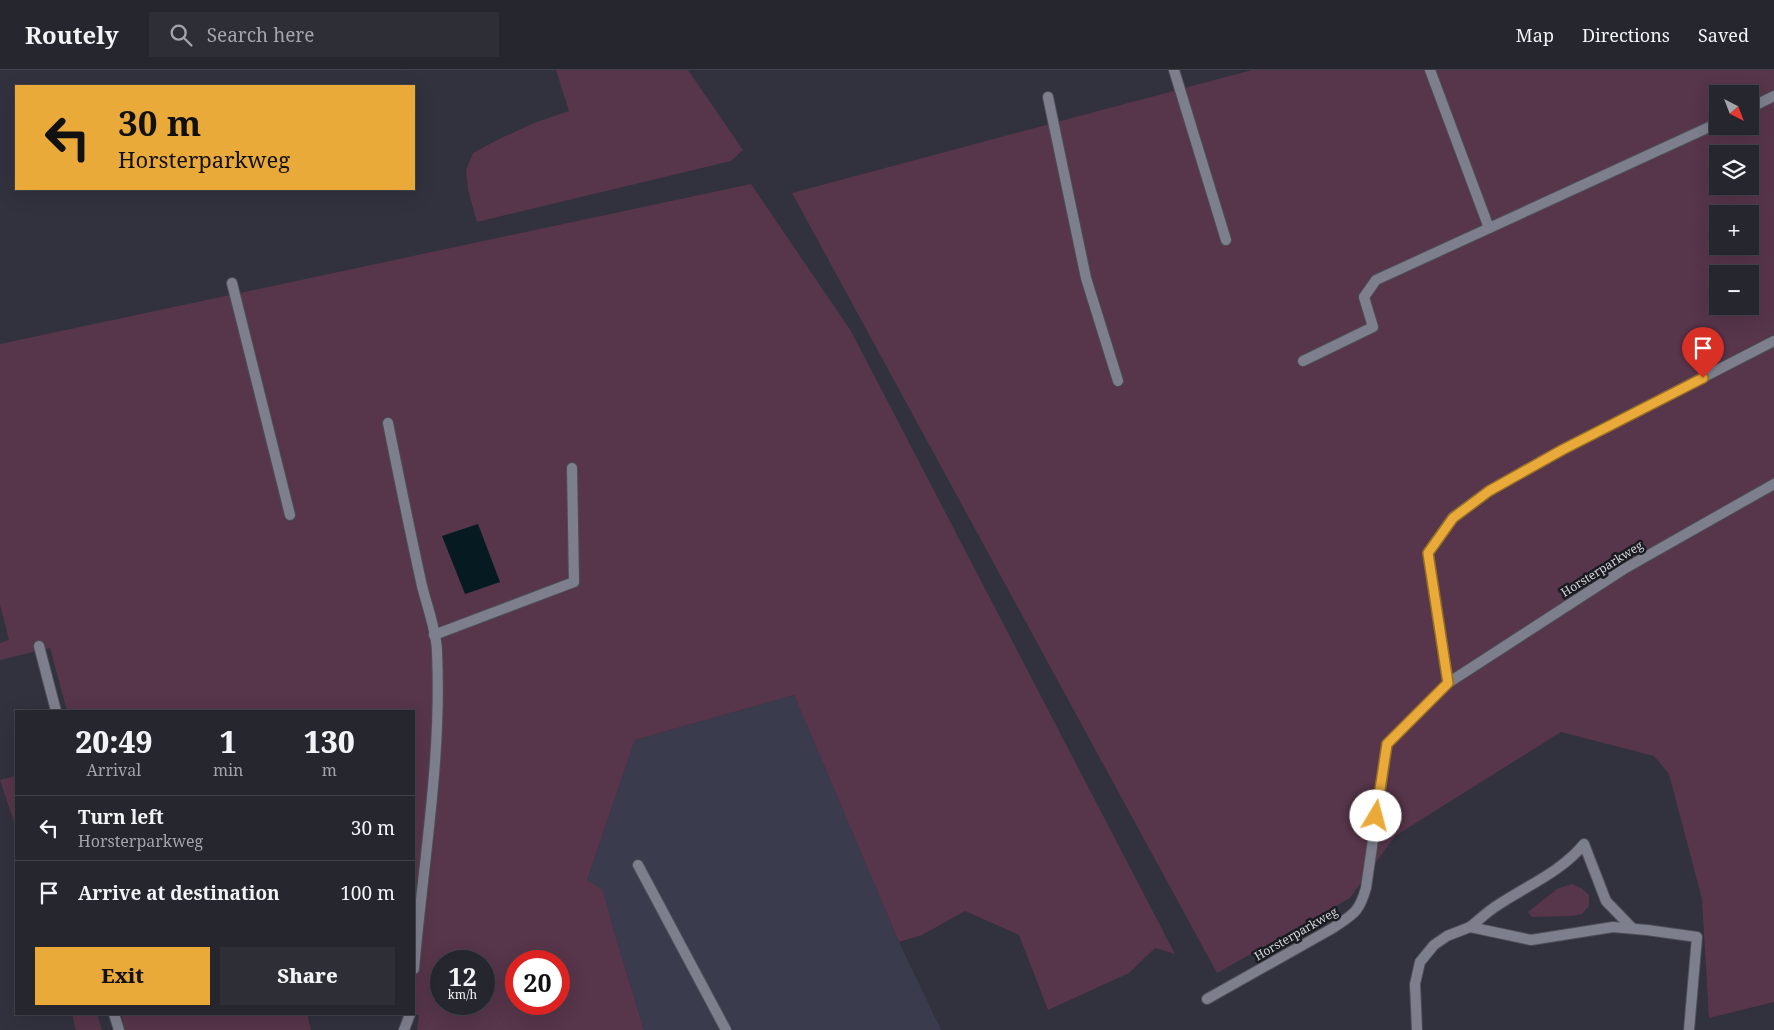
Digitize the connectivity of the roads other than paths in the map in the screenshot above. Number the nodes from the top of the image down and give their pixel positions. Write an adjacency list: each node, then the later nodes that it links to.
1 (1174, 70): 8 (street)
2 (1430, 70): 7 (street)
3 (1774, 96): 5 (street)
4 (1048, 97): 12 (street)
5 (1759, 104)
6 (1709, 127): 7 (street)
7 (1489, 228): 11 (street)
8 (1226, 240)
9 (232, 283): 16 (street)
10 (1774, 341): 19 (street)
11 (1303, 361)
12 (1118, 381)
13 (388, 423): 17 (street)
14 (572, 468): 17 (street)
15 (1774, 484): 19 (street, Horsterparkweg)
16 (290, 515)
17 (434, 635): 24 (street)
18 (39, 646): 20 (street)
19 (1448, 683): 25 (street, Horsterparkweg)
20 (56, 710)
21 (638, 865): 30 (street)
22 (1470, 927): 23 (street); 23 (street); 31 (street)
23 (1632, 928): 32 (street)
24 (415, 956)
25 (1207, 999)
26 (114, 1015): 28 (street)
27 (410, 1015): 29 (street)
28 (119, 1030)
29 (404, 1030)
30 (726, 1030)
31 (1417, 1030)
32 (1689, 1030)

